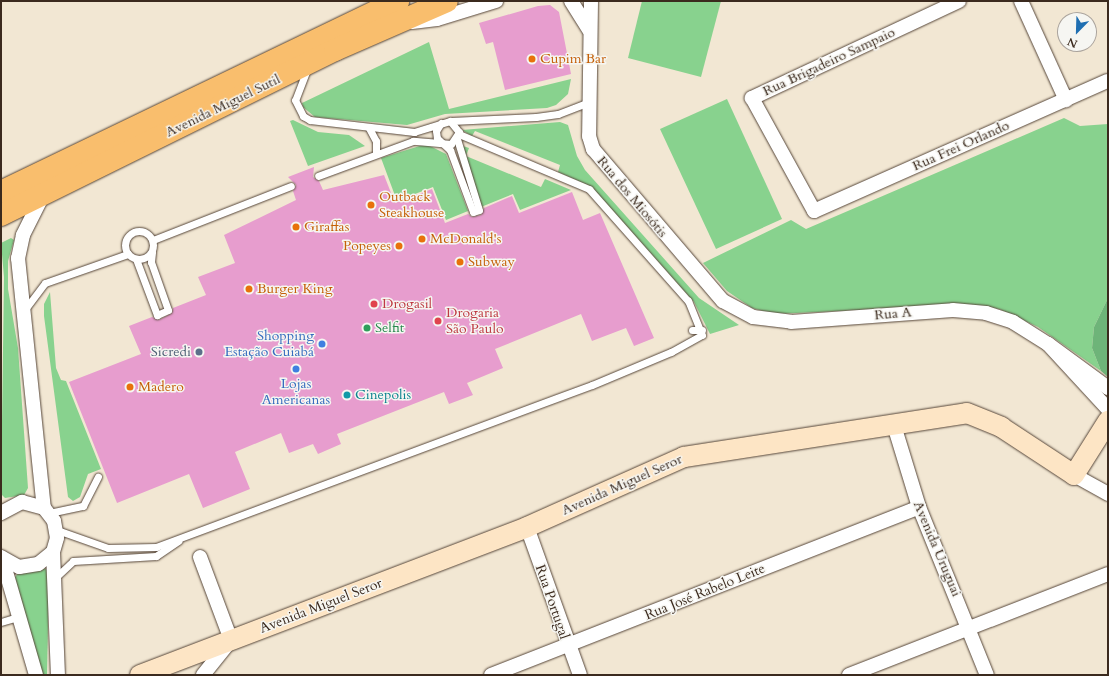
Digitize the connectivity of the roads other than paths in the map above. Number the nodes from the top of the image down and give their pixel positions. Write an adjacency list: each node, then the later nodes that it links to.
1 (447, 1): 7 (highway, Avenida Miguel Sutil)
2 (496, 1): 7 (street)
3 (571, 1): 8 (street)
4 (591, 1): 8 (street, Rua dos Miosótis)
5 (959, 1): 24 (street, Rua Brigadeiro Sampaio)
6 (1021, 1): 11 (street)
7 (401, 11): 9 (highway, Avenida Miguel Sutil); 22 (highway, Avenida Miguel Sutil)
8 (591, 36): 12 (street, Rua dos Miosótis)
9 (312, 61): 14 (lane); 23 (highway, Avenida Miguel Sutil)
10 (1108, 81): 11 (street, Rua Frei Orlando)
11 (1066, 100): 24 (street, Rua Frei Orlando)
12 (590, 102): 13 (lane); 30 (street, Rua dos Miosótis)
13 (446, 121): 15 (lane); 16 (lane); 17 (lane)
14 (369, 128): 15 (lane); 19 (lane)
15 (414, 132): 18 (lane)
16 (458, 137): 17 (lane); 17 (lane); 33 (lane)
17 (443, 143): 18 (lane)
18 (394, 147): 19 (lane)
19 (376, 153): 20 (lane)
20 (318, 176)
21 (291, 186): 26 (lane)
22 (1, 192)
23 (43, 195): 25 (highway, Avenida Miguel Sutil); 31 (street)
24 (814, 211)
25 (1, 215)
26 (152, 240): 27 (lane); 28 (lane)
27 (152, 252): 29 (lane); 29 (lane)
28 (128, 254): 29 (lane); 31 (lane)
29 (136, 259)
30 (734, 308): 34 (street, Rua A)
31 (24, 312): 43 (street)
32 (692, 330): 33 (lane)
33 (702, 330): 47 (lane)
34 (1048, 344): 35 (street, Rua A); 36 (street, Rua A)
35 (1108, 388)
36 (1108, 409)
37 (1108, 421): 39 (street)
38 (893, 422): 39 (street, Avenida Miguel Seror); 42 (street, Avenida Uruguai); 45 (street, Avenida Miguel Seror)
39 (1074, 475): 41 (street, Avenida Miguel Seror)
40 (98, 477): 43 (lane)
41 (1108, 494)
42 (918, 507): 55 (street, Avenida Uruguai); 57 (street, Rua José Rabelo Leite)
43 (47, 511): 44 (street); 46 (street)
44 (1, 513)
45 (527, 527): 56 (street, Avenida Miguel Seror); 57 (street, Rua Portugal)
46 (57, 530): 47 (lane); 48 (street)
47 (181, 537): 52 (lane)
48 (53, 552): 49 (street); 52 (street)
49 (2, 557): 53 (street)
50 (200, 557): 56 (street)
51 (1108, 574): 55 (street)
52 (54, 581): 59 (street)
53 (17, 617): 54 (lane); 58 (street)
54 (1, 622)
55 (970, 626): 64 (street); 65 (street, Avenida Uruguai)
56 (231, 640): 60 (street, Avenida Miguel Seror); 61 (street)
57 (567, 646): 62 (street, Rua José Rabelo Leite); 63 (street, Rua Portugal)
58 (36, 675)
59 (58, 675)
60 (140, 675)
61 (204, 675)
62 (491, 675)
63 (580, 675)
64 (848, 675)
65 (987, 675)

